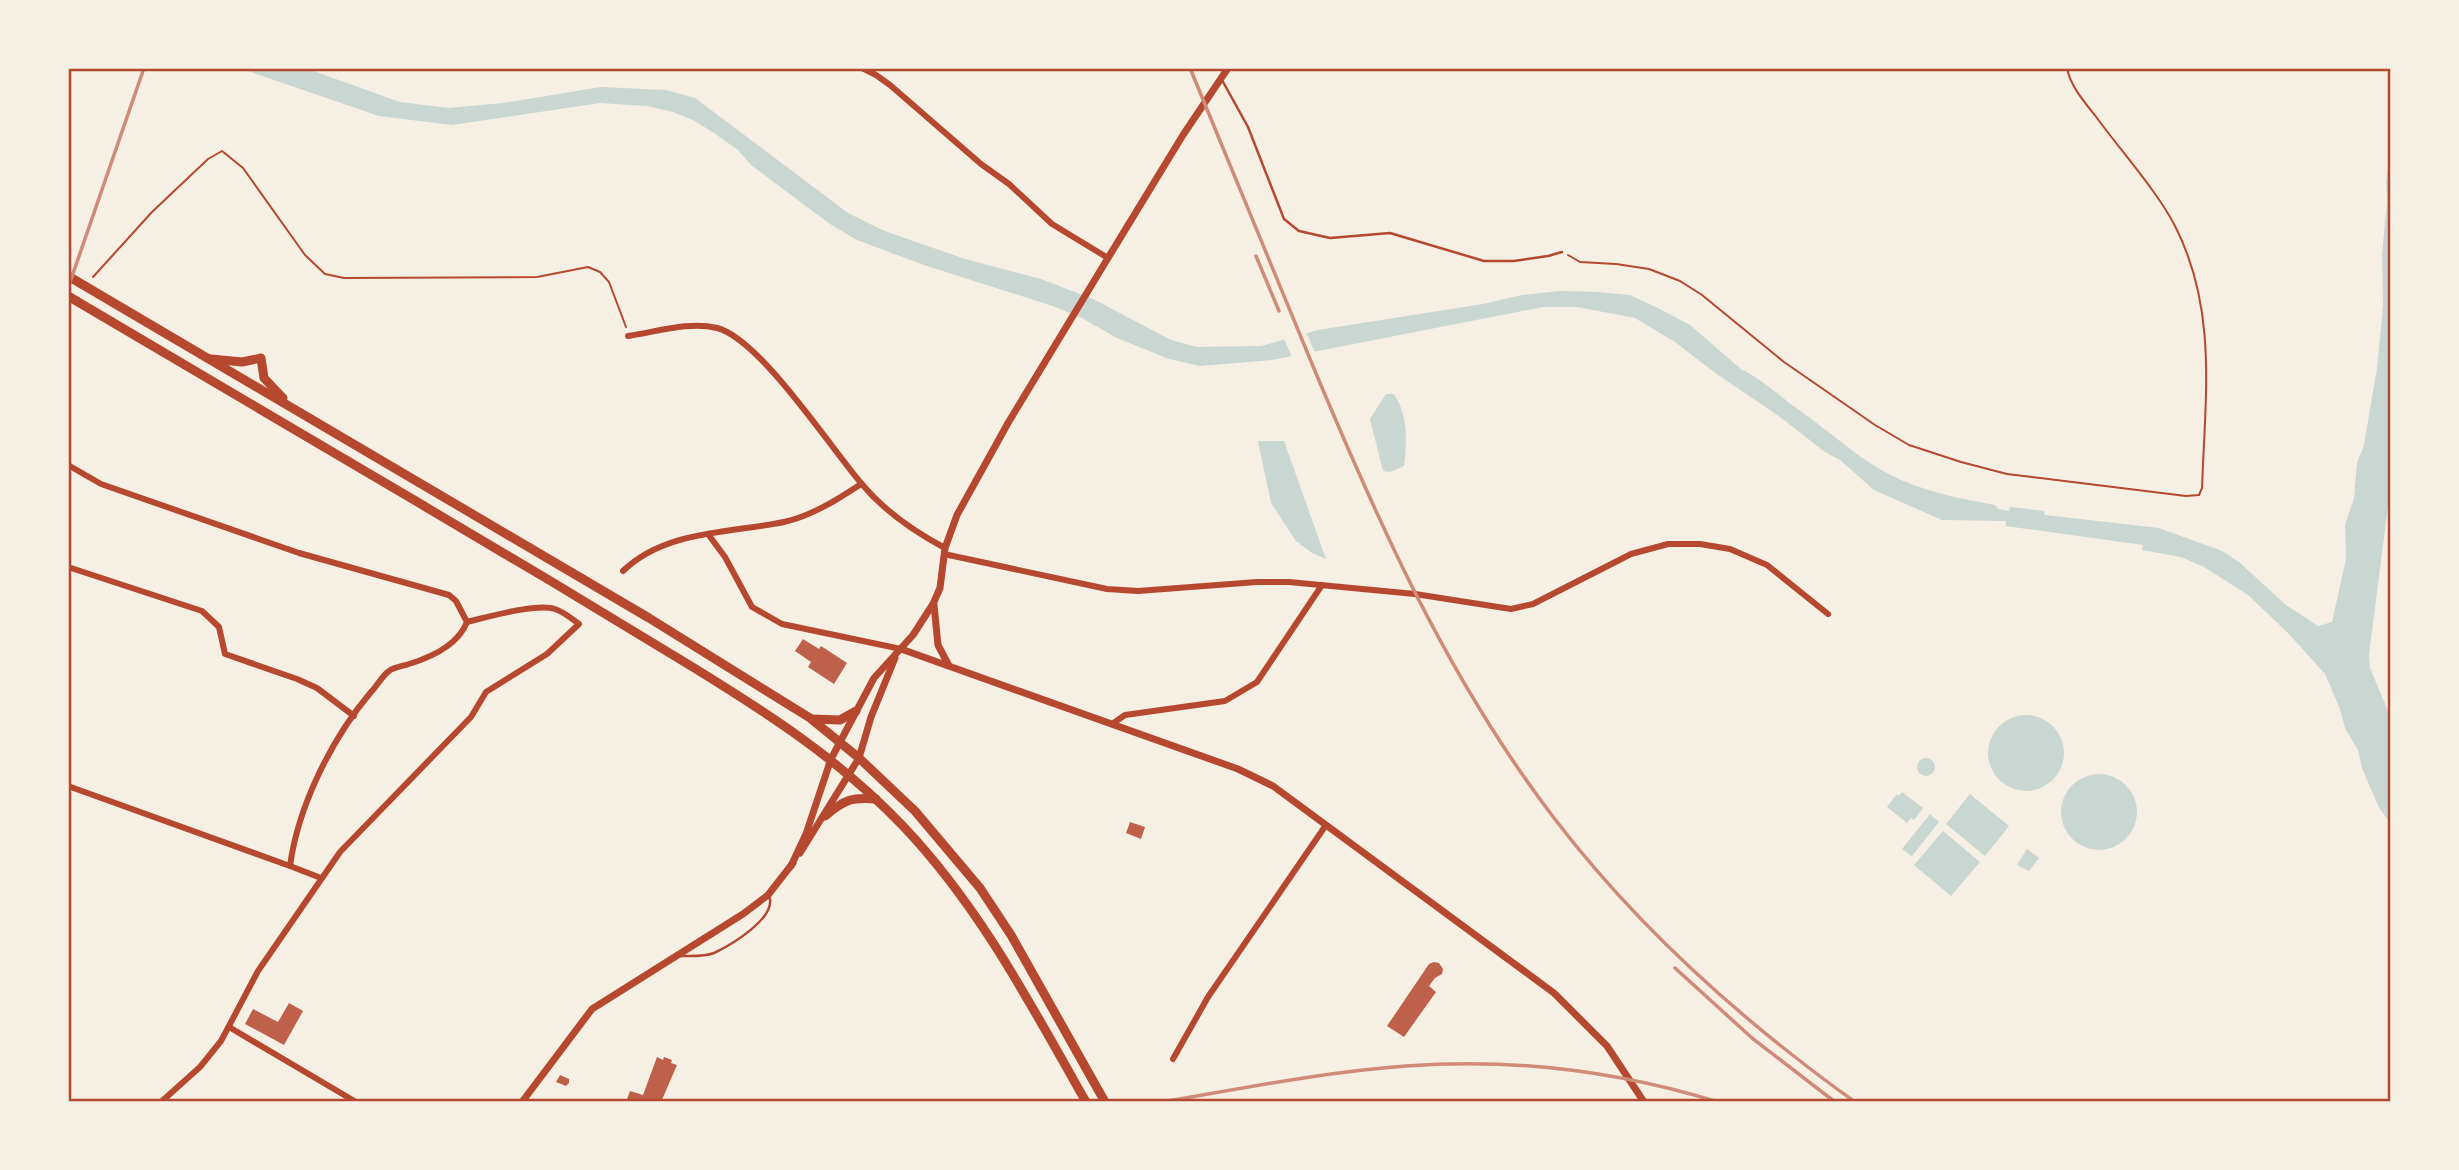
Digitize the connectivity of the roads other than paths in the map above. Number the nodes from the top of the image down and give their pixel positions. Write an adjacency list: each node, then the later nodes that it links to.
1 (862, 68): 5 (street)
2 (1228, 68): 3 (street)
3 (1222, 79): 4 (lane); 5 (street)
4 (1562, 251)
5 (1108, 258): 14 (street)
6 (68, 276): 9 (main road)
7 (68, 296): 29 (main road)
8 (628, 336): 12 (street)
9 (208, 359): 10 (main road); 10 (main road)
10 (294, 409): 25 (main road)
11 (68, 465): 20 (street)
12 (861, 484): 13 (street); 14 (street)
13 (708, 534): 16 (street); 21 (street)
14 (944, 551): 17 (street); 18 (street)
15 (68, 567): 24 (street)
16 (622, 571)
17 (1322, 585): 19 (street); 26 (street)
18 (933, 604): 21 (street); 22 (street)
19 (1828, 614)
20 (467, 621): 24 (street); 37 (street)
21 (899, 651): 22 (street); 23 (street); 28 (street)
22 (948, 665): 26 (street)
23 (856, 711): 25 (main road); 27 (street)
24 (354, 716): 35 (street)
25 (810, 718): 27 (main road)
26 (1112, 724): 34 (street)
27 (840, 742): 28 (main road); 29 (street)
28 (859, 758): 30 (street); 46 (main road)
29 (831, 759): 30 (main road); 36 (street)
30 (849, 774): 32 (main road); 33 (street)
31 (68, 786): 35 (street)
32 (876, 799): 33 (main road); 45 (main road)
33 (825, 816): 36 (street)
34 (1326, 825): 41 (street); 47 (street)
35 (290, 866): 37 (street)
36 (791, 866): 38 (street)
37 (320, 878): 40 (street)
38 (768, 895): 39 (street); 39 (lane)
39 (677, 956): 44 (street)
40 (229, 1027): 42 (street); 43 (street)
41 (1173, 1059)
42 (161, 1102)
43 (356, 1102)
44 (522, 1102)
45 (1086, 1102)
46 (1105, 1102)
47 (1644, 1102)

